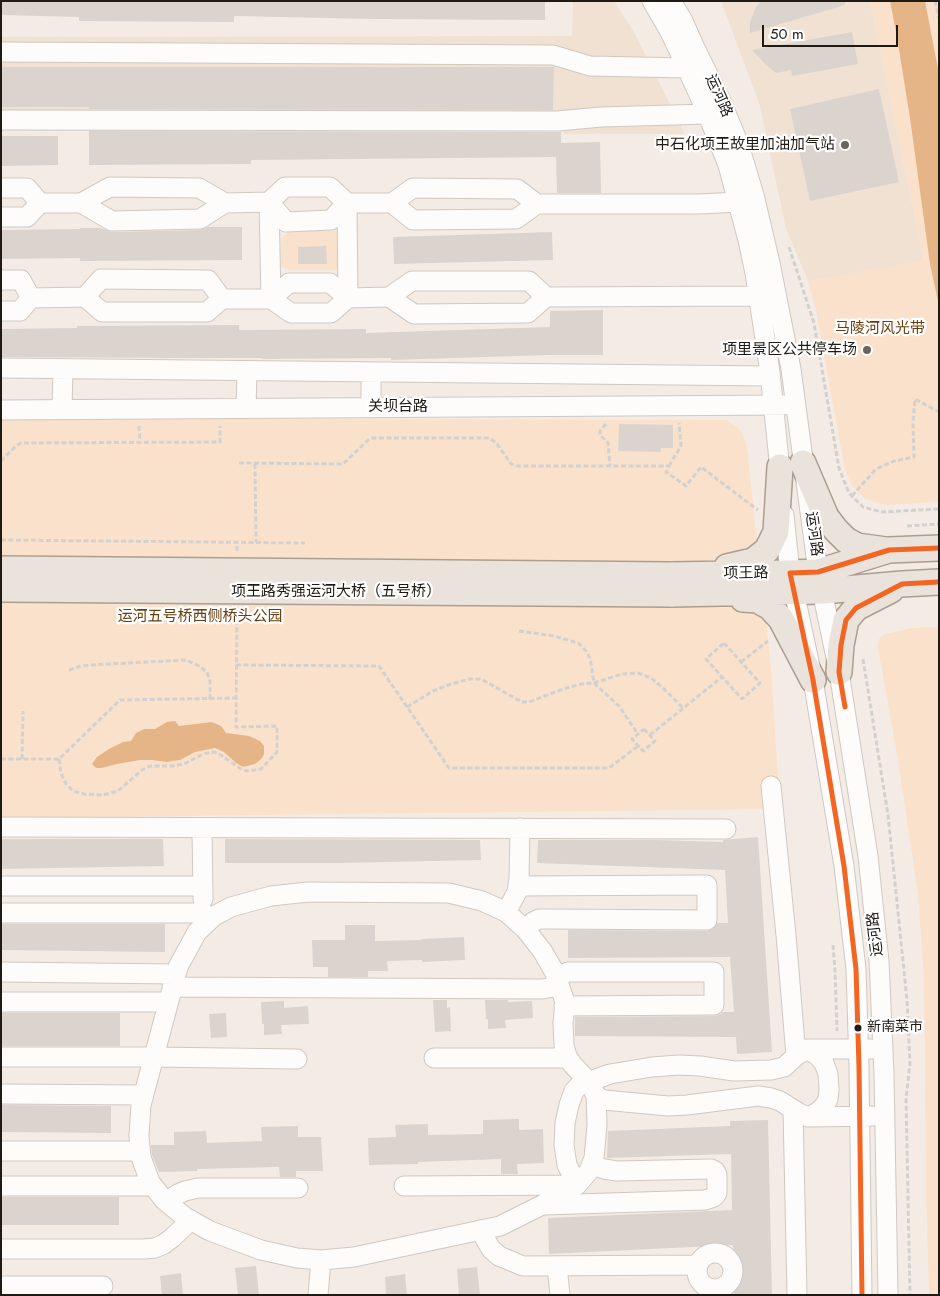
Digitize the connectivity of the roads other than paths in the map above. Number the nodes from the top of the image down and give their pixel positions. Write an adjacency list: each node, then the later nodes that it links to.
1 (652, 1): 4 (street, 运河路)
2 (670, 1): 4 (street, 运河路)
3 (1, 52): 4 (street)
4 (695, 65): 5 (street, 运河路)
5 (716, 111): 6 (street); 8 (street, 运河路)
6 (1, 120)
7 (1, 188): 12 (street)
8 (746, 199): 15 (street); 18 (street, 运河路)
9 (81, 202): 10 (street); 10 (street); 12 (street)
10 (225, 202): 11 (street)
11 (269, 202): 13 (street); 13 (street); 23 (street)
12 (40, 203): 16 (street)
13 (347, 203): 14 (street); 24 (street)
14 (392, 203): 15 (street); 15 (street)
15 (537, 204)
16 (1, 217)
17 (1, 280): 22 (street)
18 (767, 293): 21 (street); 32 (street, 运河路); 33 (street, 运河路)
19 (85, 297): 22 (street); 25 (street); 25 (street)
20 (389, 297): 21 (street); 21 (street); 24 (street)
21 (546, 297)
22 (31, 298): 26 (street)
23 (271, 298): 24 (street); 24 (street); 25 (street)
24 (348, 298)
25 (222, 299)
26 (1, 311)
27 (1, 368): 28 (street)
28 (63, 369): 29 (street); 39 (street)
29 (247, 371): 30 (street); 37 (street)
30 (372, 372): 31 (street); 36 (street)
31 (593, 374): 32 (street); 35 (street)
32 (770, 376): 34 (street, 运河路)
33 (796, 404): 34 (street, 关坝台路); 40 (street, 运河路)
34 (773, 405): 35 (street, 关坝台路); 40 (street, 运河路)
35 (593, 406): 36 (street, 关坝台路)
36 (371, 407): 37 (street, 关坝台路)
37 (246, 408): 39 (street, 关坝台路)
38 (1, 410): 39 (street, 关坝台路)
39 (62, 410)
40 (791, 465): 42 (main road); 44 (street, 运河路); 46 (street, 运河路); 48 (main road)
41 (939, 548): 42 (main road, 项王路)
42 (888, 550): 44 (main road, 项王路)
43 (1, 569): 48 (main road, 项王路秀强运河大桥（五号桥）, bridge)
44 (821, 582): 46 (main road, 项王路); 47 (main road, 项王路); 50 (street, 运河路)
45 (939, 582): 47 (main road, 项王路)
46 (792, 583): 48 (main road, 项王路); 51 (street, 运河路)
47 (902, 584): 50 (main road)
48 (678, 585): 49 (main road, 项王路秀强运河大桥（五号桥）, bridge); 51 (main road)
49 (1, 589)
50 (839, 672): 70 (street, 运河路)
51 (813, 680): 69 (street, 运河路)
52 (770, 786): 71 (street)
53 (1, 827): 54 (street)
54 (202, 828): 55 (street); 58 (street)
55 (520, 828): 56 (street); 59 (street)
56 (726, 829)
57 (1, 886): 58 (street)
58 (202, 886): 62 (street)
59 (518, 886): 60 (street); 63 (street)
60 (506, 912): 62 (street); 63 (street)
61 (1, 913): 62 (street)
62 (204, 919): 66 (street)
63 (526, 930): 65 (street)
64 (1, 972): 66 (street)
65 (558, 982): 66 (street); 68 (street); 68 (street)
66 (172, 988): 67 (street); 73 (street)
67 (1, 1002)
68 (564, 1006): 75 (street)
69 (858, 1048): 70 (street); 71 (street); 82 (street, 运河路)
70 (883, 1049): 81 (street, 运河路)
71 (801, 1052): 77 (street); 80 (street)
72 (1, 1057): 73 (street)
73 (154, 1057): 76 (street); 79 (street)
74 (434, 1058): 75 (street)
75 (568, 1058): 77 (street)
76 (297, 1059)
77 (591, 1086): 80 (street); 85 (street); 86 (street)
78 (1, 1094): 79 (street)
79 (144, 1095): 84 (street)
80 (801, 1113): 82 (street); 103 (street)
81 (885, 1115): 82 (street); 105 (street, 运河路)
82 (860, 1116): 104 (street, 运河路)
83 (1, 1151): 84 (street)
84 (140, 1151): 88 (street)
85 (591, 1165): 86 (street); 92 (street)
86 (577, 1185): 89 (street); 92 (street)
87 (1, 1186): 88 (street)
88 (153, 1186): 91 (street)
89 (404, 1186)
90 (298, 1188): 91 (street)
91 (166, 1201): 93 (street)
92 (542, 1205): 94 (street)
93 (191, 1220): 95 (street); 96 (street)
94 (480, 1230): 96 (street); 98 (street)
95 (1, 1249)
96 (321, 1260): 101 (street)
97 (698, 1265): 98 (street)
98 (557, 1266): 102 (street)
99 (1, 1286): 100 (street)
100 (103, 1286)
101 (318, 1295)
102 (560, 1295)
103 (797, 1295)
104 (862, 1295)
105 (888, 1295)

